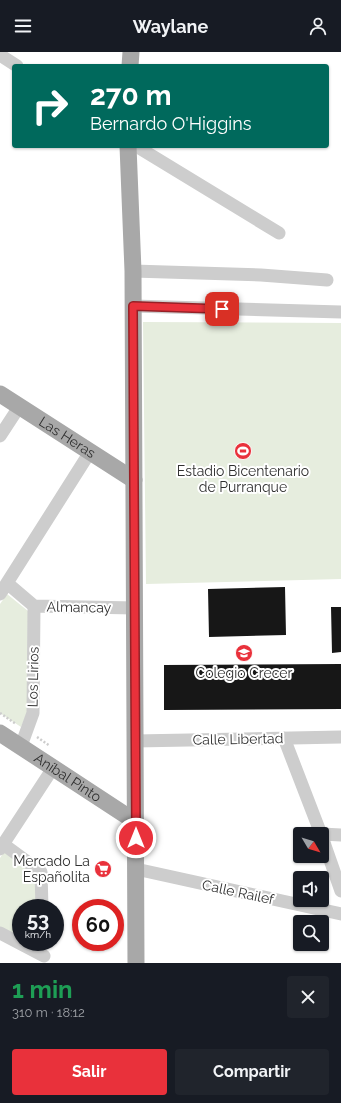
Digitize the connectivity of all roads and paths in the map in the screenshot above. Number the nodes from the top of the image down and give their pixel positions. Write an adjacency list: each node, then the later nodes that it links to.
1 (130, 52): 4 (main road)
2 (0, 55): 3 (street)
3 (14, 64)
4 (130, 64)
5 (128, 148): 8 (main road)
6 (139, 148): 7 (street)
7 (279, 233)
8 (133, 271): 9 (street); 10 (main road)
9 (327, 280)
10 (133, 306): 11 (street); 16 (main road)
11 (341, 312)
12 (0, 394): 13 (main road, Las Heras)
13 (19, 407): 14 (street); 15 (main road, Las Heras)
14 (0, 436)
15 (90, 452): 16 (main road, Las Heras); 17 (street)
16 (134, 480): 19 (main road)
17 (3, 588): 18 (street, Almancay)
18 (34, 606): 19 (street, Almancay); 24 (street, Los Lirios)
19 (135, 608): 23 (main road)
20 (0, 733): 24 (main road, Aníbal Pinto)
21 (341, 737): 22 (street, Calle Libertad)
22 (284, 738): 23 (street, Calle Libertad); 27 (street)
23 (135, 741): 26 (main road)
24 (21, 746): 25 (main road, Aníbal Pinto)
25 (53, 768): 26 (main road, Aníbal Pinto); 30 (street)
26 (136, 822): 32 (main road)
27 (318, 827)
28 (329, 834): 29 (street)
29 (341, 835)
30 (2, 847): 34 (street)
31 (329, 857): 33 (street)
32 (136, 869): 35 (street, Calle Railef); 38 (main road)
33 (341, 890)
34 (42, 899)
35 (341, 914)
36 (0, 934): 37 (street)
37 (44, 960)
38 (136, 963)

